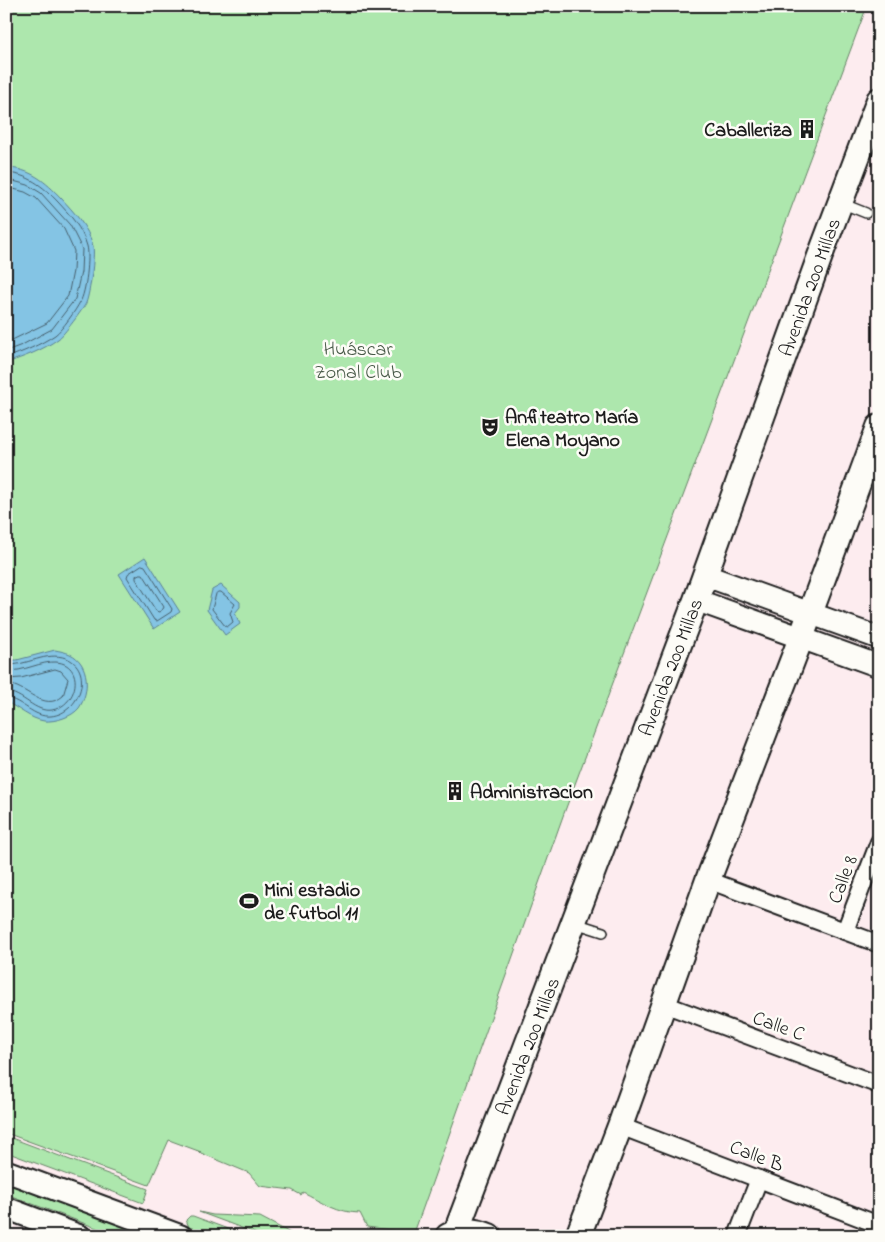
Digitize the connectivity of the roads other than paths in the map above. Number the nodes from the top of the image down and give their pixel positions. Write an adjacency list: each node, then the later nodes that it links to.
1 (879, 100): 2 (main road, Avenida 200 Millas)
2 (840, 203): 3 (lane); 5 (main road, Avenida 200 Millas)
3 (866, 213)
4 (879, 427): 7 (main road)
5 (704, 575): 6 (main road, Avenida 200 Millas); 7 (street)
6 (696, 600): 8 (street); 13 (main road, Avenida 200 Millas)
7 (809, 613): 8 (main road); 9 (street)
8 (801, 638): 10 (street); 12 (main road)
9 (879, 638)
10 (879, 666)
11 (879, 842): 14 (street, Calle 8)
12 (708, 880): 14 (street); 17 (main road)
13 (573, 922): 15 (lane); 25 (main road, Avenida 200 Millas)
14 (845, 931): 16 (street)
15 (603, 932)
16 (879, 944)
17 (664, 1004): 18 (street, Calle C); 19 (main road)
18 (879, 1085)
19 (620, 1126): 21 (street, Calle B); 29 (main road)
20 (6, 1171): 24 (street)
21 (759, 1179): 23 (street, Calle B); 30 (street)
22 (6, 1208): 26 (street)
23 (878, 1221)
24 (149, 1230): 27 (street)
25 (452, 1234): 28 (main road)
26 (80, 1236)
27 (181, 1236)
28 (489, 1236)
29 (578, 1236)
30 (737, 1236)

